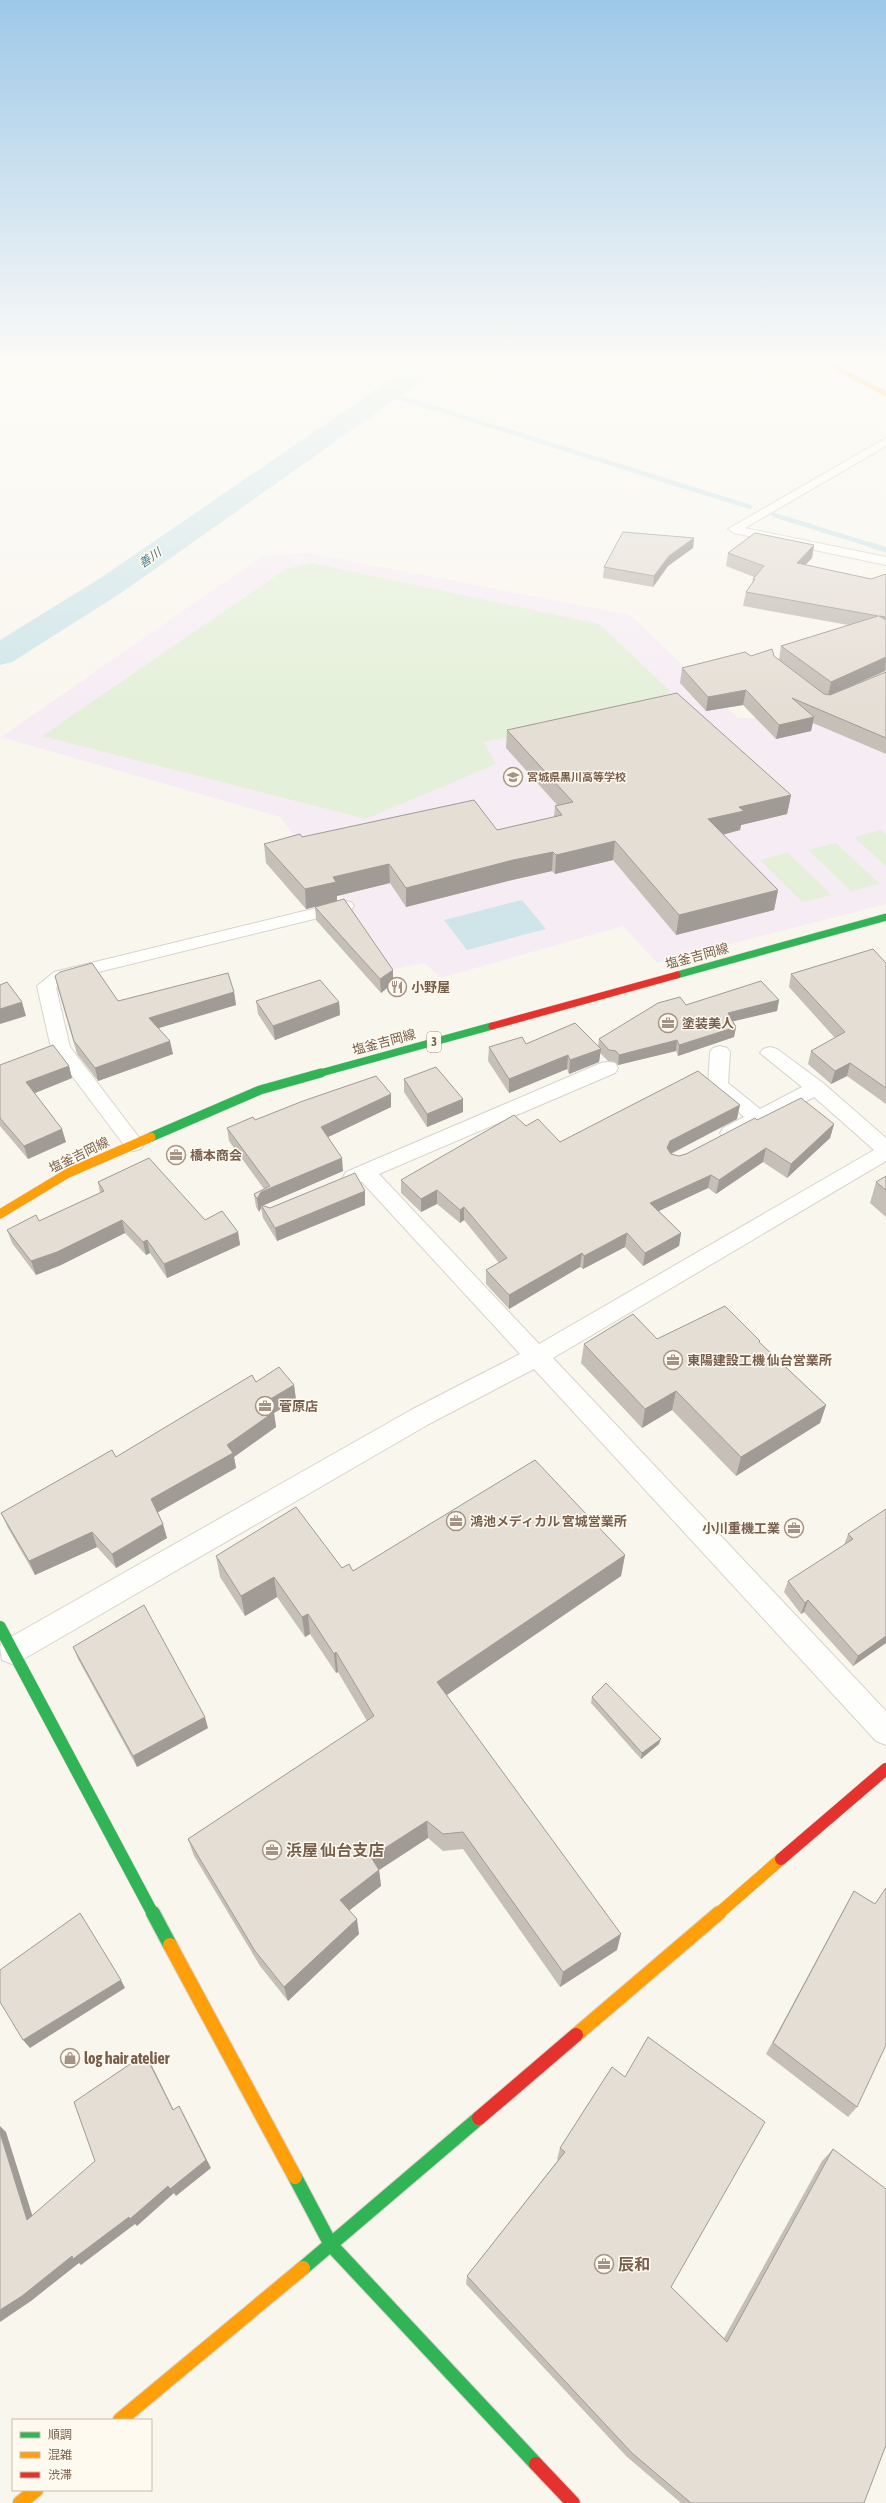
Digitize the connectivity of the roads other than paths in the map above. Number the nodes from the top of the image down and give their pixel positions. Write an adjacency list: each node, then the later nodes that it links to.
1 (824, 477): 2 (street)
2 (886, 561)
3 (348, 905): 11 (street)
4 (886, 917): 11 (street, 塩釜吉岡線 / 3)
5 (720, 1052): 9 (street)
6 (770, 1053): 8 (street)
7 (608, 1068): 14 (street)
8 (816, 1088): 9 (street); 12 (street)
9 (758, 1118): 10 (street)
10 (710, 1143)
11 (134, 1144): 16 (street, 塩釜吉岡線 / 3)
12 (886, 1148)
13 (886, 1152): 17 (street)
14 (365, 1172): 15 (street); 17 (street)
15 (336, 1184)
16 (0, 1214)
17 (536, 1357): 19 (street); 20 (street)
18 (0, 1627): 19 (street)
19 (12, 1651): 22 (street)
20 (886, 1731)
21 (886, 1769): 22 (street)
22 (331, 2245): 23 (street); 26 (street)
23 (121, 2419)
24 (35, 2491): 25 (street)
25 (20, 2503)
26 (573, 2503)

